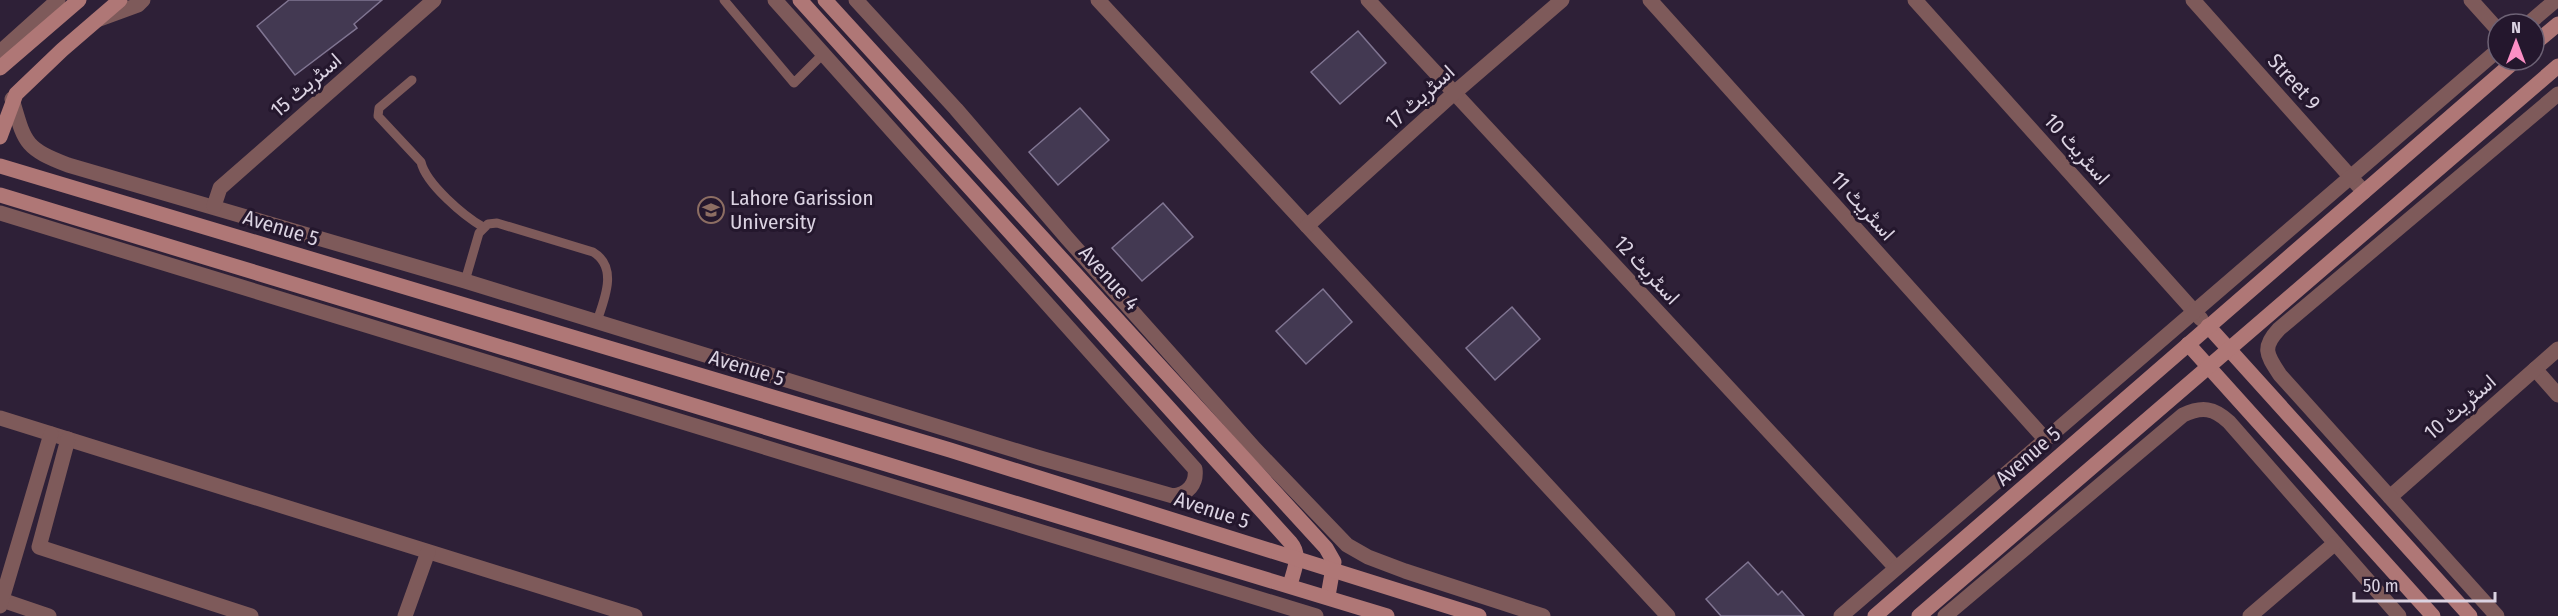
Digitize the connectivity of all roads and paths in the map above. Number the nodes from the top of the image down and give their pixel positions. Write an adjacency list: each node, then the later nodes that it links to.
1 (58, 0): 25 (street)
2 (79, 0): 25 (main road)
3 (120, 0): 21 (main road)
4 (143, 0): 21 (street)
5 (434, 0): 40 (street, اسٹریٹ 15)
6 (724, 0): 24 (lane)
7 (775, 0): 24 (street)
8 (800, 0): 65 (main road, Avenue 4)
9 (825, 0): 67 (main road, Avenue 4)
10 (856, 0): 78 (street)
11 (1098, 0): 42 (street)
12 (1368, 0): 30 (street, اسٹریٹ 12)
13 (1562, 0): 30 (street, اسٹریٹ 17)
14 (1650, 0): 61 (street, اسٹریٹ 11)
15 (1915, 0): 45 (street, اسٹریٹ 10)
16 (2193, 0): 36 (street, Street 9)
17 (2471, 0): 20 (street)
18 (2556, 0): 19 (street)
19 (2542, 12)
20 (2486, 17)
21 (98, 20): 32 (main road)
22 (2558, 24): 23 (main road)
23 (2546, 34)
24 (823, 54): 47 (street)
25 (2, 58)
26 (2486, 60): 36 (street)
27 (2558, 66): 46 (main road)
28 (2502, 72): 38 (main road, Avenue 5)
29 (412, 80): 43 (lane)
30 (1453, 94): 42 (street, اسٹریٹ 17); 66 (street, اسٹریٹ 12)
31 (2558, 94): 49 (street)
32 (12, 99): 33 (main road); 34 (street)
33 (0, 137)
34 (68, 165): 37 (street); 40 (street)
35 (0, 166): 37 (main road, Avenue 5)
36 (2351, 177): 38 (street, Street 9); 45 (street)
37 (63, 185): 65 (main road, Avenue 5)
38 (2364, 192): 48 (main road, Avenue 5)
39 (0, 195): 68 (main road)
40 (214, 206): 44 (street)
41 (0, 213): 75 (street)
42 (1307, 226): 79 (street)
43 (483, 227): 44 (lane); 47 (lane)
44 (465, 281): 47 (street)
45 (2194, 312): 48 (street, اسٹریٹ 10); 61 (street)
46 (2266, 315): 49 (street); 51 (main road)
47 (597, 321)
48 (2208, 326): 50 (main road, Avenue 5); 51 (main road)
49 (2279, 329): 55 (street)
50 (2188, 344): 53 (main road); 81 (main road, Avenue 5)
51 (2229, 348): 53 (main road); 56 (main road)
52 (2558, 348): 54 (street, اسٹریٹ 10)
53 (2208, 366): 82 (main road); 86 (main road)
54 (2535, 369): 57 (street); 62 (street, اسٹریٹ 10)
55 (2280, 375): 56 (street); 62 (street)
56 (2265, 389): 87 (main road)
57 (2558, 395)
58 (0, 418): 59 (street)
59 (51, 434): 60 (street); 70 (street)
60 (68, 440): 64 (street); 72 (street)
61 (2046, 440): 66 (street)
62 (2390, 497): 88 (street)
63 (2334, 544): 83 (street); 84 (street); 85 (street)
64 (428, 552): 73 (street); 74 (street)
65 (1297, 559): 67 (main road, Avenue 5); 68 (main road)
66 (1896, 568): 80 (street)
67 (1334, 569): 69 (main road); 77 (main road, Avenue 5)
68 (1290, 585): 69 (main road)
69 (1328, 596): 76 (main road)
70 (1, 603): 71 (street)
71 (49, 616)
72 (251, 616)
73 (405, 616)
74 (635, 616)
75 (1316, 616)
76 (1387, 616)
77 (1479, 616)
78 (1543, 616)
79 (1668, 616)
80 (1841, 616)
81 (1875, 616)
82 (1919, 616)
83 (1945, 616)
84 (2250, 616)
85 (2399, 616)
86 (2433, 616)
87 (2470, 616)
88 (2497, 616)

